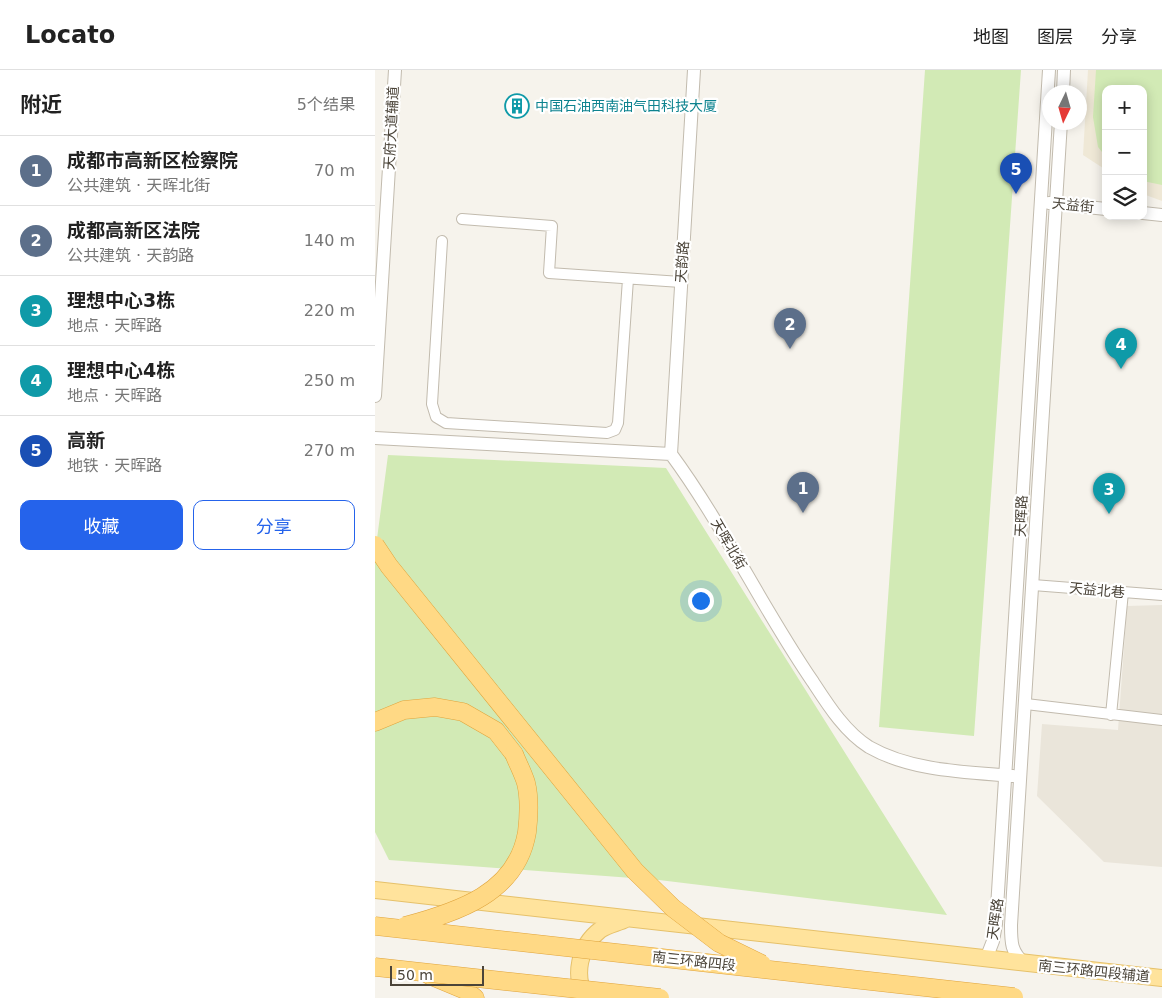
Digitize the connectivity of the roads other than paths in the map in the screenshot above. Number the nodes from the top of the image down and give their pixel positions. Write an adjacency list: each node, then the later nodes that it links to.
1 (395, 70): 16 (street, 天府大道辅道)
2 (695, 70): 15 (street, 天韵路)
3 (1049, 70): 7 (street, 天晖路)
4 (1064, 70): 5 (street)
5 (1063, 85)
6 (1060, 130): 8 (street, 天晖路)
7 (1040, 202): 8 (street, 天益街); 27 (street, 天晖路)
8 (1055, 204): 9 (street, 天益街); 20 (street, 天晖路)
9 (1102, 209)
10 (1147, 213): 11 (street)
11 (1162, 215)
12 (462, 219): 14 (street)
13 (442, 241): 14 (street)
14 (628, 279): 15 (street)
15 (681, 282): 18 (street, 天韵路)
16 (375, 396)
17 (375, 438): 18 (street)
18 (671, 454): 27 (street, 天晖北街)
19 (375, 545): 36 (highway, bridge)
20 (1033, 585): 21 (street, 天益北巷); 23 (street, 天晖路)
21 (1123, 592): 22 (street, 天益北巷); 24 (street)
22 (1162, 595)
23 (1025, 704): 24 (street); 28 (street, 天晖路)
24 (1111, 715): 25 (street)
25 (1162, 720)
26 (375, 722): 32 (highway, bridge)
27 (1006, 775): 28 (street, 天晖北街); 33 (street, 天晖路)
28 (1021, 776): 34 (street, 天晖路)
29 (375, 890): 30 (main road, 南三环路四段辅道)
30 (628, 919): 33 (main road, 南三环路四段辅道); 41 (main road)
31 (375, 926): 32 (highway, 南三环路四段, bridge)
32 (396, 928): 36 (highway, 南三环路四段, bridge)
33 (986, 959): 34 (main road, 南三环路四段辅道)
34 (1025, 964): 38 (main road, 南三环路四段辅道)
35 (375, 967): 37 (highway, bridge)
36 (773, 970): 39 (highway, 南三环路四段, bridge)
37 (421, 972): 40 (highway, bridge); 42 (highway, bridge)
38 (1162, 978)
39 (1020, 997)
40 (475, 998)
41 (586, 998)
42 (660, 998)

